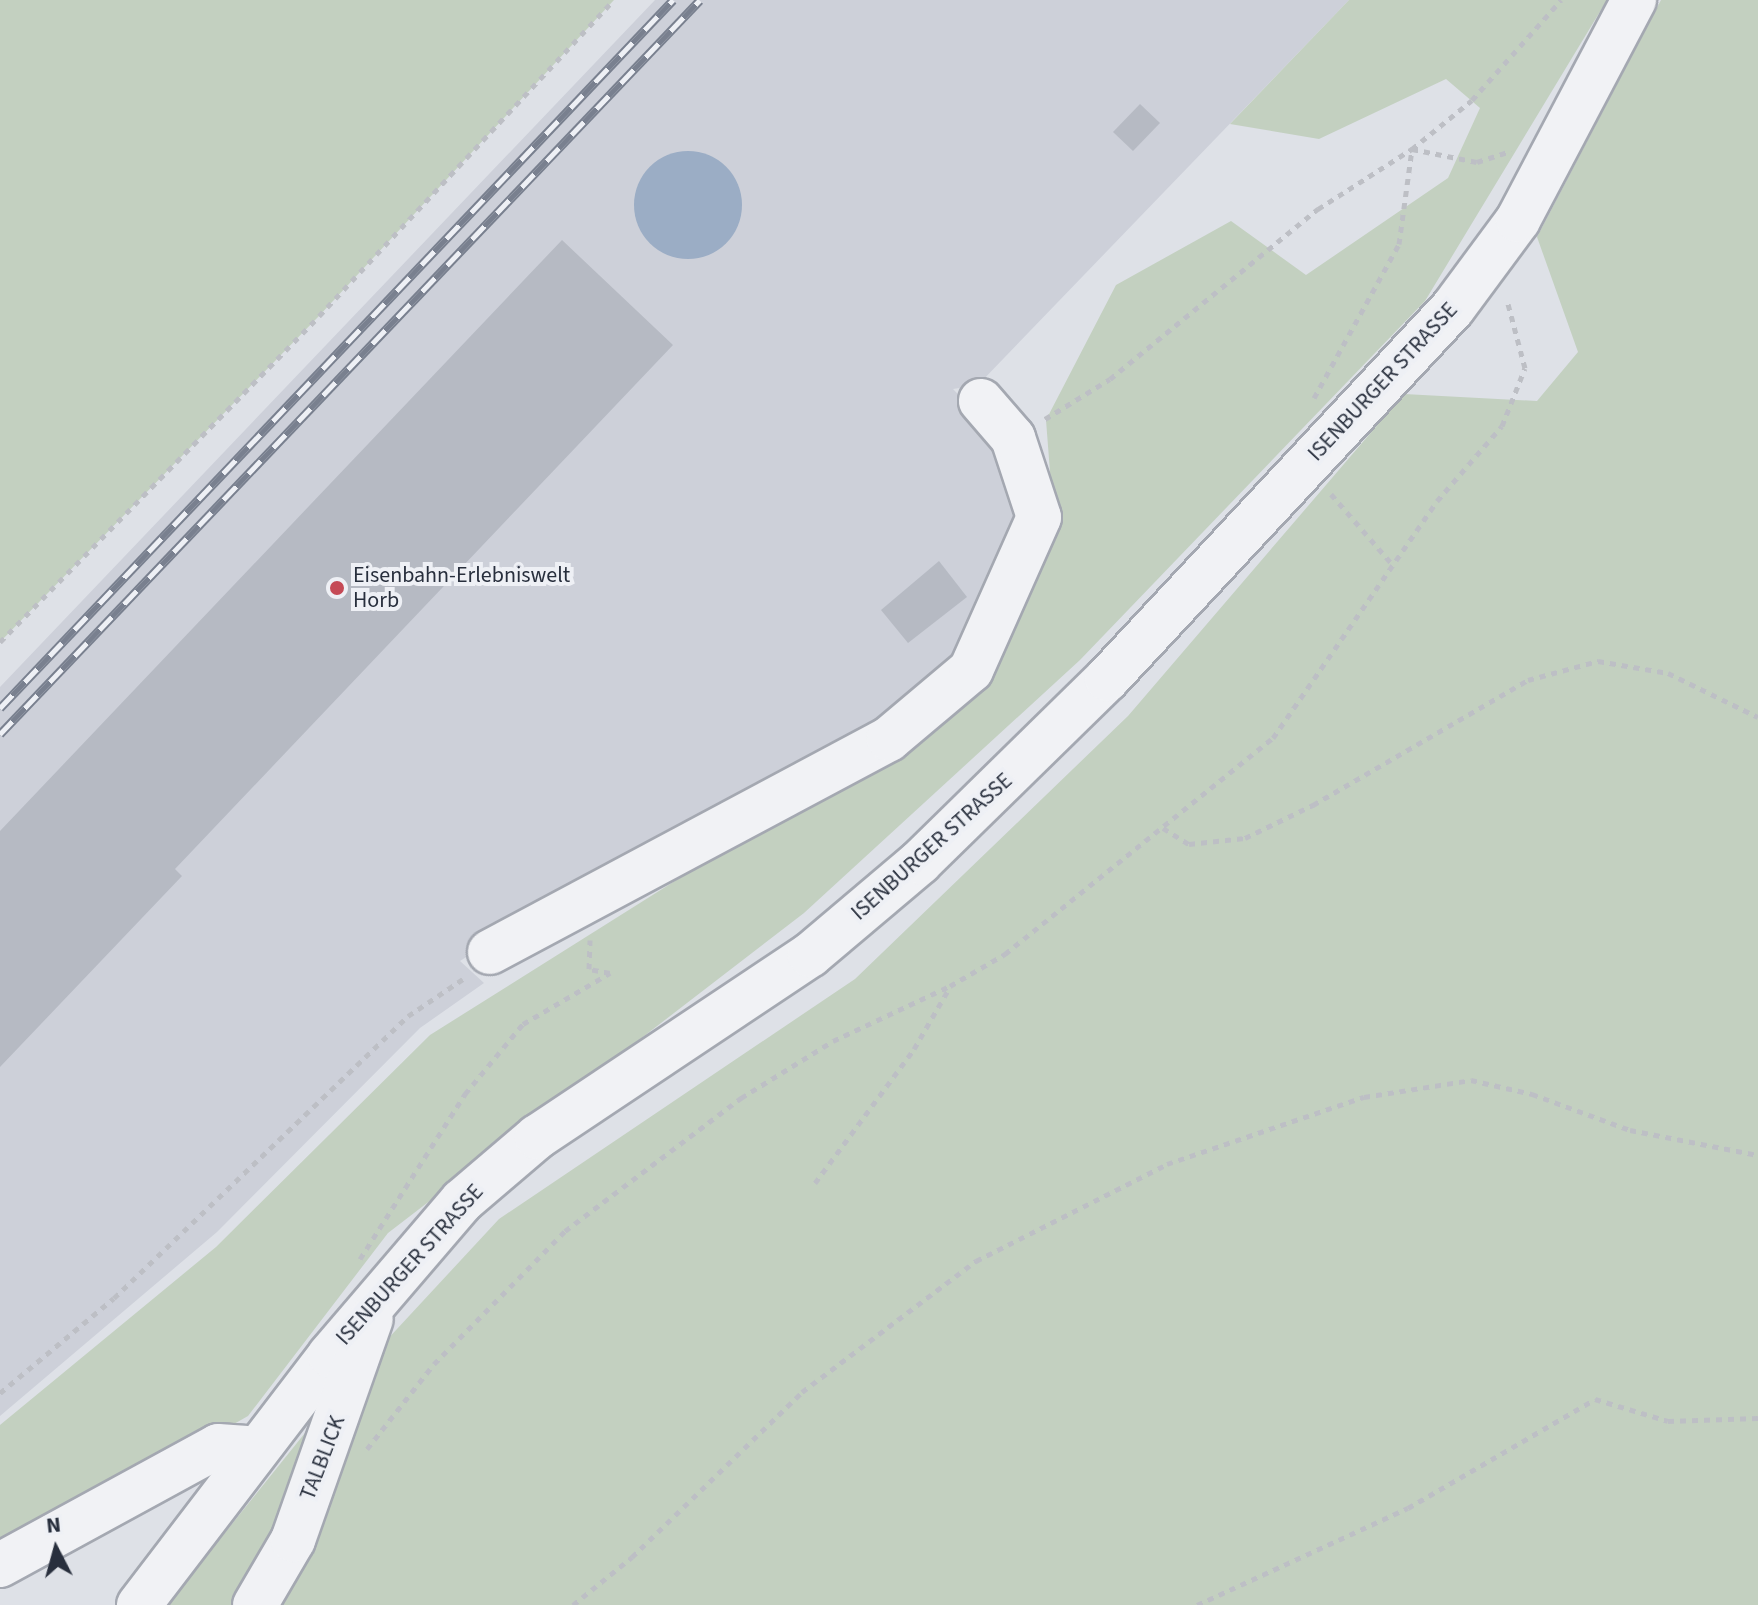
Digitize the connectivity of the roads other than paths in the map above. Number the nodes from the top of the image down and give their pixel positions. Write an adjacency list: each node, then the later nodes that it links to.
1 (1634, 0): 4 (street, ISENBURGER STRASSE)
2 (981, 401): 3 (street)
3 (477, 966)
4 (376, 1305): 5 (street, ISENBURGER STRASSE); 8 (street, TALBLICK)
5 (257, 1449): 6 (street); 7 (street, ISENBURGER STRASSE)
6 (0, 1565)
7 (139, 1605)
8 (255, 1605)

